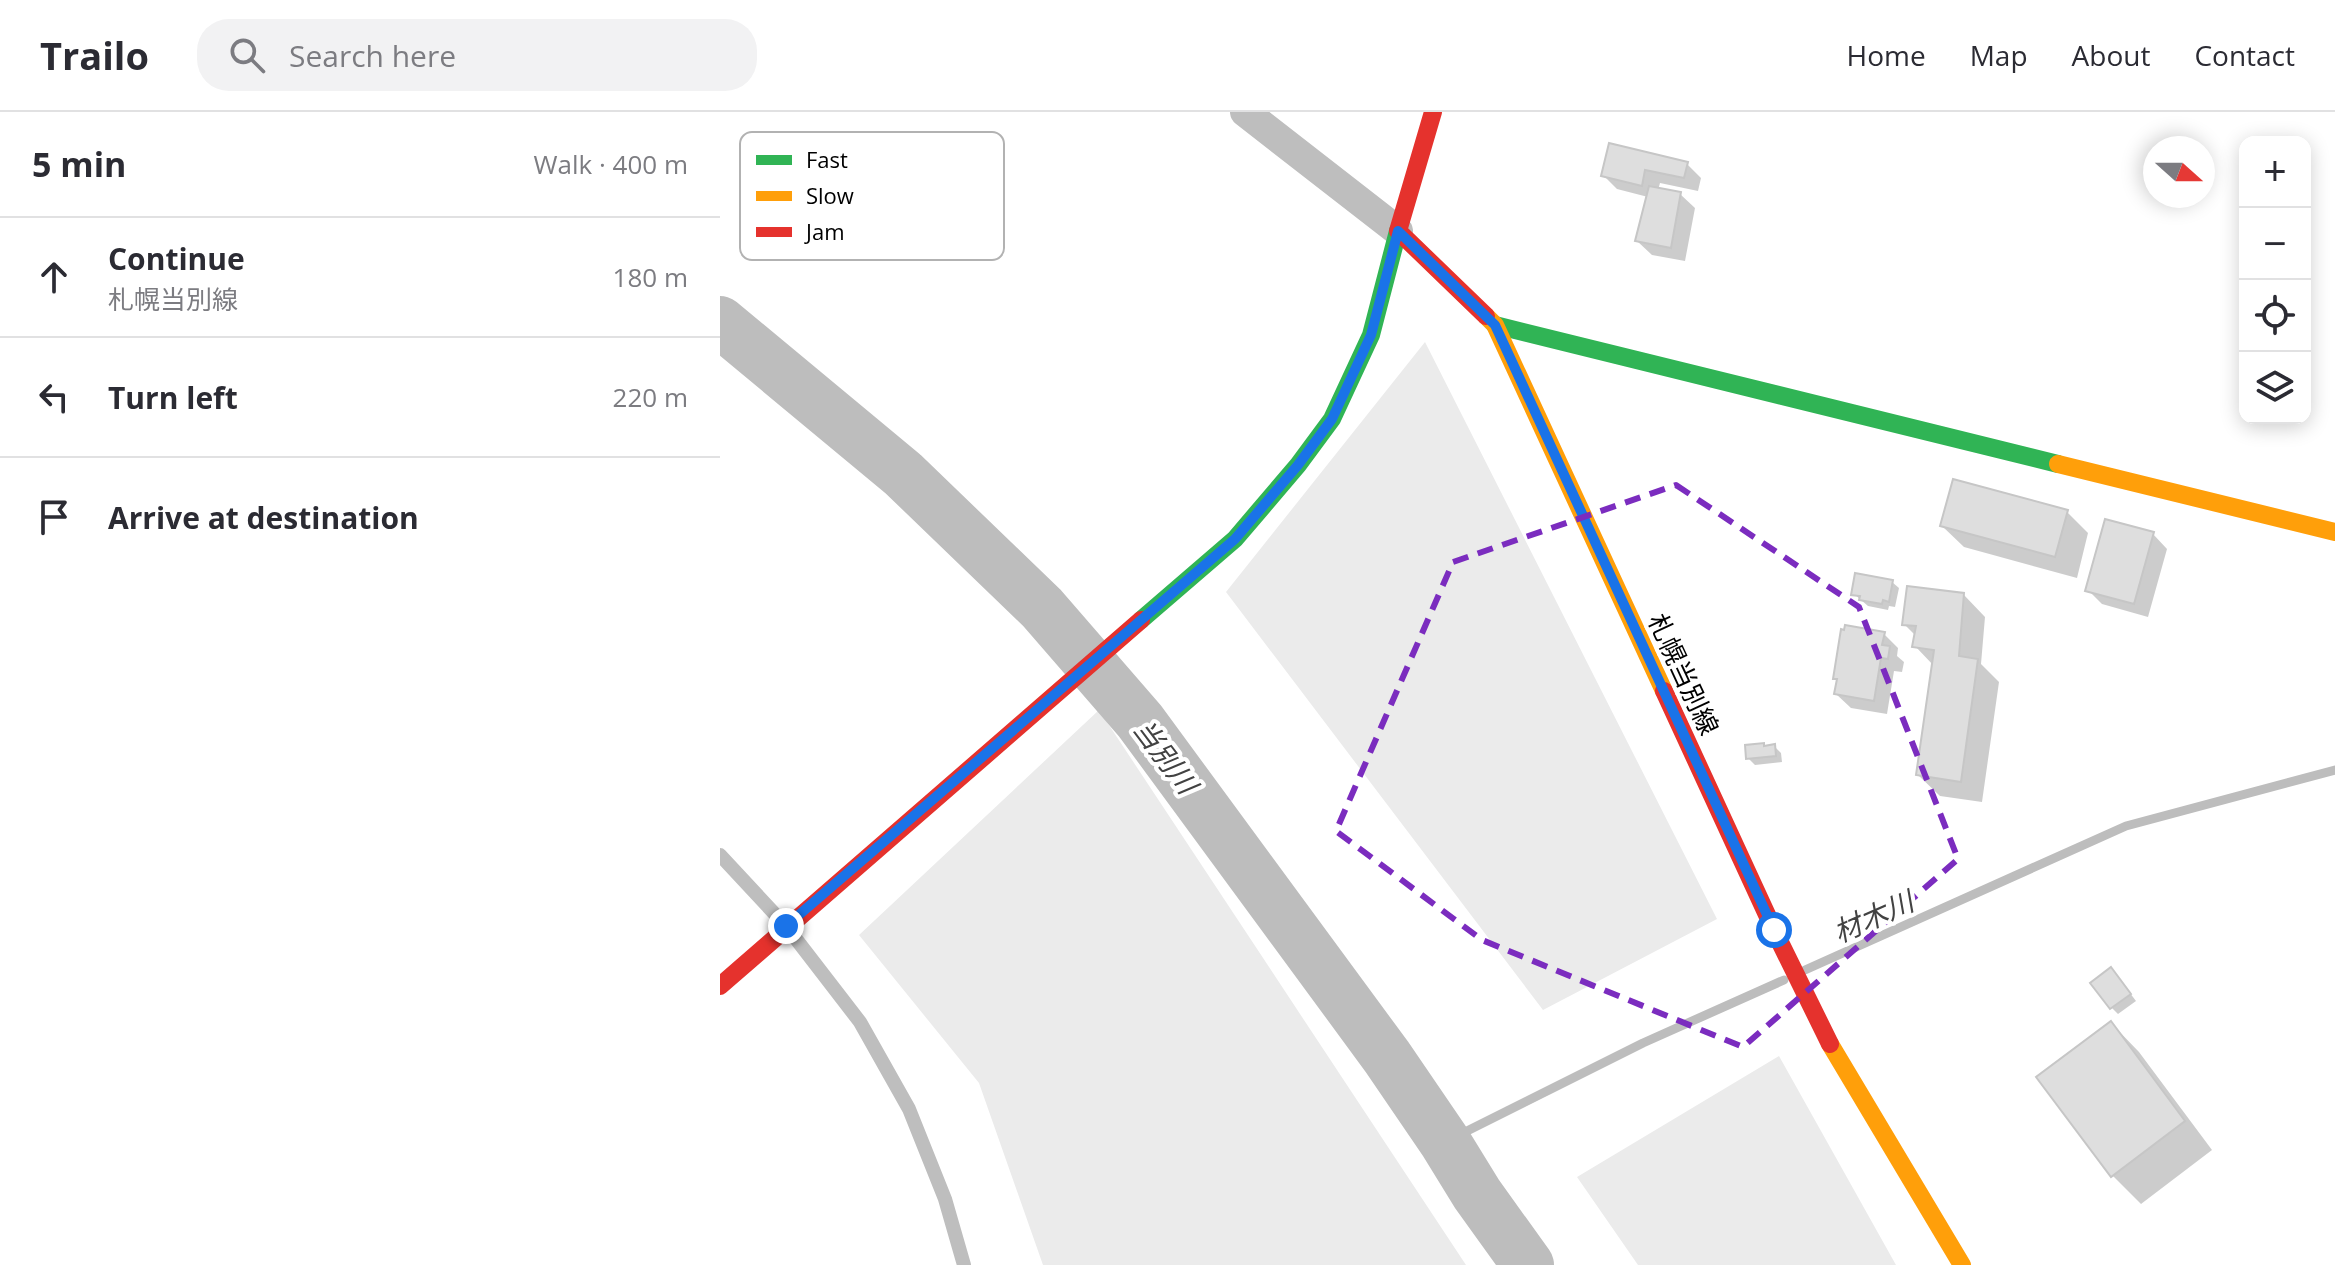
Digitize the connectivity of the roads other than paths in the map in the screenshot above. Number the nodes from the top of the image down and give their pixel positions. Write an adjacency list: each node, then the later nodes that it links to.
1 (1245, 112): 3 (street)
2 (1433, 112): 3 (street)
3 (1398, 231): 4 (street, 札幌当別線); 7 (street)
4 (1495, 325): 5 (street); 10 (street, 札幌当別線)
5 (2335, 532)
6 (720, 855): 7 (lane)
7 (786, 926): 8 (street); 9 (lane)
8 (720, 986)
9 (964, 1265)
10 (1962, 1265)

